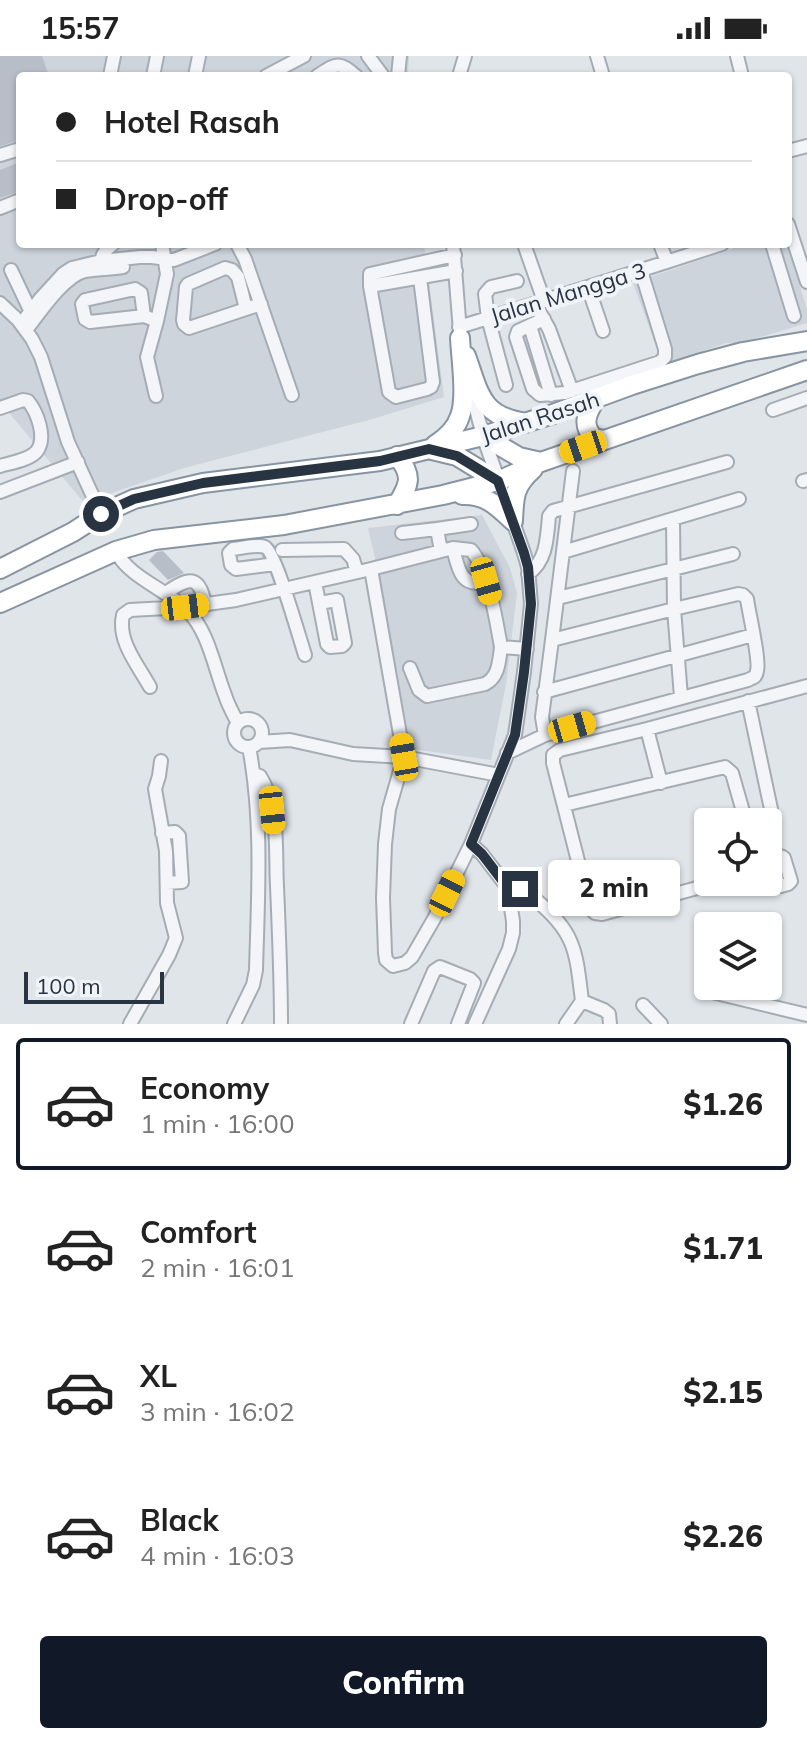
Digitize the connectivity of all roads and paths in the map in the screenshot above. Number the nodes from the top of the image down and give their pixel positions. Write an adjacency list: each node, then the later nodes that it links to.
1 (303, 56): 2 (street)
2 (273, 72)
3 (322, 72): 4 (street)
4 (351, 72)
5 (792, 235): 7 (street)
6 (807, 237): 7 (street)
7 (794, 241): 25 (street)
8 (108, 248): 19 (street)
9 (163, 248): 17 (street)
10 (206, 248): 17 (street)
11 (239, 248): 30 (street)
12 (525, 248): 28 (street)
13 (662, 248): 18 (street)
14 (710, 248): 18 (street, Jalan Mangga 3)
15 (773, 248): 34 (street)
16 (454, 249): 21 (street); 26 (street)
17 (166, 259): 19 (street); 37 (street)
18 (667, 262): 22 (street, Jalan Mangga 3)
19 (102, 266): 32 (street); 38 (street)
20 (11, 270): 32 (street)
21 (456, 271): 23 (street); 40 (street)
22 (641, 271): 27 (street, Jalan Mangga 3); 44 (street)
23 (420, 278): 26 (street); 26 (street)
24 (517, 281): 35 (street)
25 (807, 282)
26 (370, 286)
27 (588, 287): 28 (street, Jalan Mangga 3); 39 (street)
28 (540, 302): 35 (street, Jalan Mangga 3); 36 (street)
29 (0, 303): 38 (street)
30 (261, 304): 31 (street); 45 (street)
31 (246, 309): 31 (street)
32 (30, 310): 38 (street)
33 (144, 316): 33 (street); 37 (street)
34 (794, 316)
35 (488, 318): 40 (street, Jalan Mangga 3); 43 (street)
36 (544, 319): 44 (street); 44 (street)
37 (157, 321): 46 (street)
38 (23, 327): 56 (street)
39 (603, 331)
40 (459, 332): 51 (highway); 52 (street); 54 (highway)
41 (807, 341): 48 (highway, Jalan Rasah)
42 (807, 370): 53 (highway, Jalan Rasah)
43 (506, 385)
44 (572, 391)
45 (292, 395)
46 (156, 396)
47 (807, 398): 50 (street)
48 (595, 400): 51 (highway, Jalan Rasah); 53 (highway)
49 (0, 408): 59 (street)
50 (773, 410)
51 (526, 423): 52 (highway, Jalan Rasah)
52 (483, 436): 54 (highway, Jalan Rasah); 57 (highway); 61 (street)
53 (604, 440): 57 (highway, Jalan Rasah)
54 (429, 449): 55 (highway, Jalan Rasah); 61 (highway)
55 (397, 456): 65 (highway); 67 (highway, Jalan Rasah)
56 (78, 462): 62 (street); 67 (street)
57 (541, 462): 61 (highway, Jalan Rasah); 69 (highway)
58 (727, 462): 66 (street)
59 (0, 469): 62 (street)
60 (573, 471): 66 (street)
61 (498, 481): 63 (highway, Jalan Rasah); 69 (street)
62 (2, 491)
63 (443, 495): 65 (highway, Jalan Rasah); 69 (highway)
64 (739, 499): 68 (street)
65 (397, 505): 75 (highway, Jalan Rasah)
66 (569, 507): 76 (street); 83 (street)
67 (101, 514): 80 (highway, Jalan Rasah)
68 (673, 520): 76 (street); 79 (street)
69 (513, 521): 83 (street)
70 (471, 524): 71 (street)
71 (437, 529): 72 (street); 73 (street)
72 (402, 533)
73 (447, 549): 81 (street); 84 (street); 84 (street)
74 (282, 550): 82 (street)
75 (116, 551): 87 (street); 89 (highway, Jalan Rasah)
76 (563, 552): 88 (street)
77 (733, 554): 79 (street)
78 (275, 564): 86 (street)
79 (673, 568): 88 (street); 93 (street)
80 (0, 569)
81 (371, 569): 82 (street); 111 (street)
82 (357, 572): 85 (street)
83 (528, 574): 97 (street)
84 (486, 581): 96 (street)
85 (315, 582): 86 (street); 90 (street)
86 (284, 589): 91 (street); 98 (street)
87 (166, 593): 91 (street); 92 (street)
88 (558, 598): 95 (street)
89 (0, 603)
90 (319, 603)
91 (205, 605): 92 (street)
92 (185, 607): 102 (street); 106 (street)
93 (674, 609): 94 (street); 95 (street); 99 (street)
94 (753, 635): 99 (street); 104 (street)
95 (552, 640): 103 (street)
96 (501, 647): 97 (street); 100 (street)
97 (527, 649): 110 (street)
98 (305, 655)
99 (676, 655): 103 (street); 104 (street)
100 (410, 668)
101 (807, 686): 105 (street)
102 (150, 687)
103 (544, 692): 108 (street)
104 (681, 697): 108 (street)
105 (748, 701): 107 (street); 118 (street)
106 (238, 723): 109 (street); 109 (street)
107 (647, 729): 115 (street); 116 (street)
108 (545, 735): 110 (street)
109 (256, 739): 111 (street); 113 (street)
110 (507, 753): 114 (street)
111 (404, 757): 114 (street); 119 (street)
112 (161, 761): 126 (street)
113 (254, 774): 127 (street); 128 (street)
114 (499, 775): 119 (street)
115 (661, 783): 116 (street); 117 (street)
116 (564, 805): 121 (street)
117 (742, 808)
118 (771, 808)
119 (471, 844): 120 (street)
120 (508, 888): 123 (street); 131 (street)
121 (694, 889)
122 (745, 1000): 125 (street)
123 (582, 1001): 132 (street); 133 (street)
124 (643, 1005): 134 (street)
125 (807, 1015)
126 (130, 1024)
127 (234, 1024)
128 (281, 1024)
129 (411, 1024): 130 (street)
130 (458, 1024)
131 (475, 1024)
132 (566, 1024)
133 (610, 1024)
134 (661, 1024)

